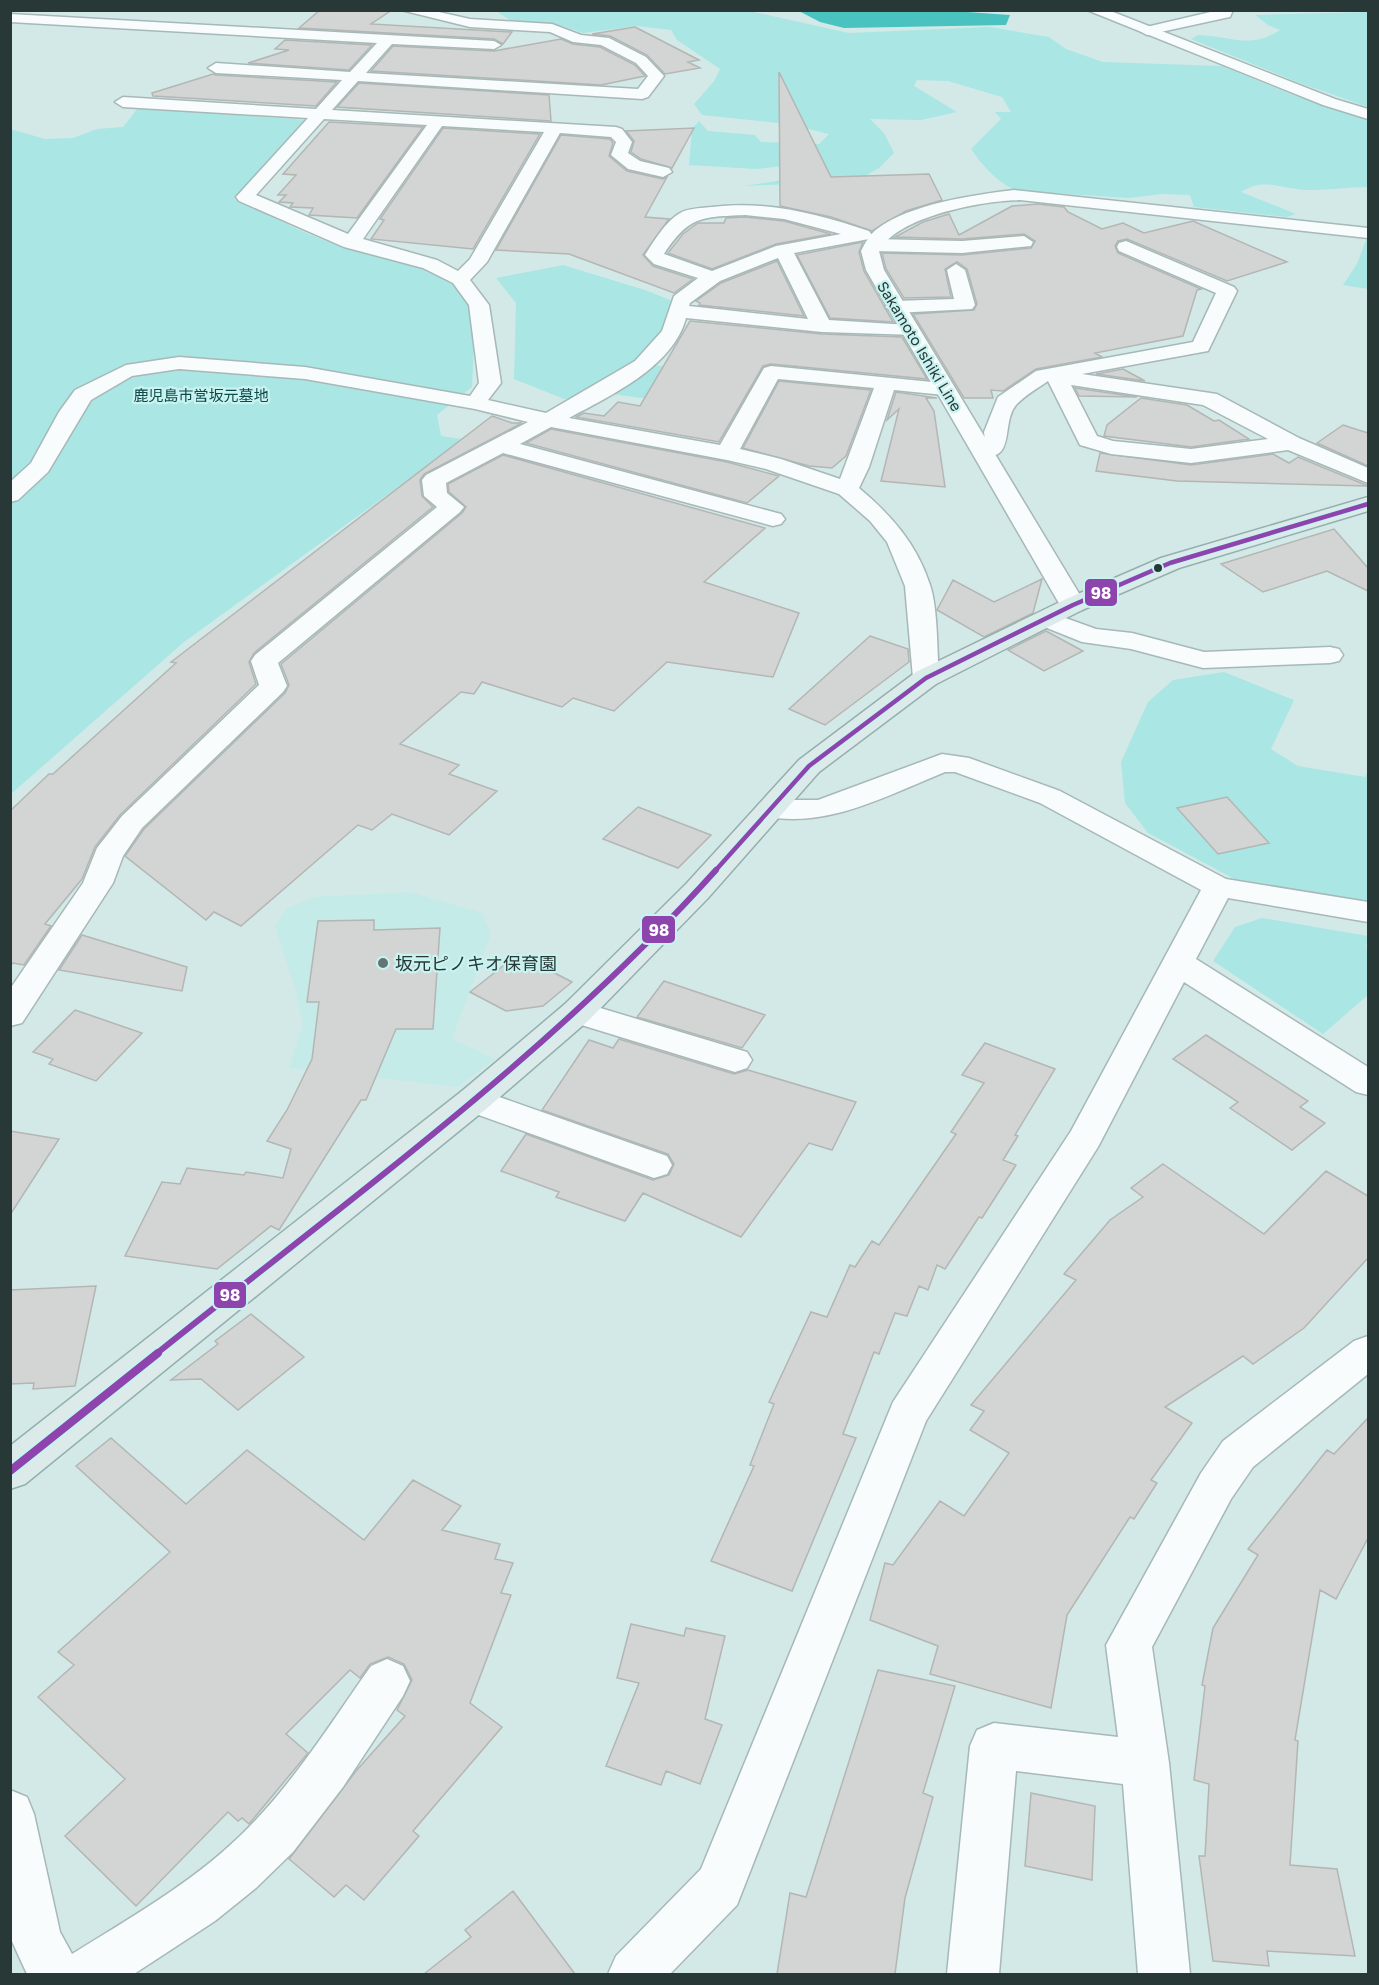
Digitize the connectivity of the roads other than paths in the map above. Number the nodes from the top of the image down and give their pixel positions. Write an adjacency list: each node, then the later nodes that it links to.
1 (1094, 10): 5 (street)
2 (1226, 10): 5 (street)
3 (404, 15): 7 (street)
4 (10, 18): 6 (street)
5 (1147, 31): 14 (street)
6 (388, 39): 8 (street); 11 (street)
7 (578, 39): 9 (street); 11 (street)
8 (507, 46)
9 (554, 48)
10 (216, 68): 11 (street)
11 (353, 76): 13 (street)
12 (123, 102): 13 (street)
13 (320, 113): 15 (street); 21 (street)
14 (1368, 114)
15 (438, 121): 16 (street); 21 (street)
16 (554, 129): 17 (street); 26 (street)
17 (663, 172)
18 (1368, 233): 19 (street)
19 (871, 240): 20 (street); 23 (street); 25 (street); 27 (street, Sakamoto Ishiki Line)
20 (1024, 242)
21 (351, 243): 26 (street)
22 (1126, 247): 31 (street)
23 (783, 250): 25 (street); 29 (street)
24 (956, 270): 27 (street)
25 (713, 277): 28 (street)
26 (460, 279): 34 (street)
27 (895, 307): 30 (street, Sakamoto Ishiki Line)
28 (680, 312): 29 (street); 35 (street)
29 (822, 326): 30 (street)
30 (909, 331): 33 (street, Sakamoto Ishiki Line)
31 (1049, 376): 36 (street); 36 (street); 38 (street)
32 (886, 383): 33 (street); 39 (street); 41 (street)
33 (944, 389): 38 (street, Sakamoto Ishiki Line)
34 (475, 403): 35 (street); 42 (street)
35 (549, 419): 37 (street); 39 (street)
36 (1291, 443): 40 (street)
37 (499, 445): 44 (street); 52 (street)
38 (984, 450): 45 (street, Sakamoto Ishiki Line)
39 (727, 453): 41 (street)
40 (1368, 476)
41 (847, 489): 47 (street)
42 (10, 495)
43 (1368, 504): 45 (main road)
44 (773, 519)
45 (1060, 612): 46 (street); 47 (main road)
46 (1330, 655)
47 (926, 678): 48 (main road)
48 (771, 809): 49 (street); 53 (main road)
49 (1218, 887): 50 (street); 51 (street)
50 (1368, 912)
51 (1180, 964): 56 (street); 66 (street)
52 (20, 984): 54 (street)
53 (577, 1012): 55 (street); 57 (main road)
54 (10, 1016)
55 (735, 1060)
56 (1368, 1083)
57 (474, 1100): 58 (street); 60 (main road)
58 (654, 1165)
59 (1368, 1352): 62 (street)
60 (10, 1471)
61 (387, 1681): 65 (street)
62 (1145, 1763): 67 (street); 68 (street)
63 (10, 1814): 64 (street)
64 (54, 1974)
65 (87, 1974)
66 (634, 1974)
67 (973, 1974)
68 (1164, 1974)

